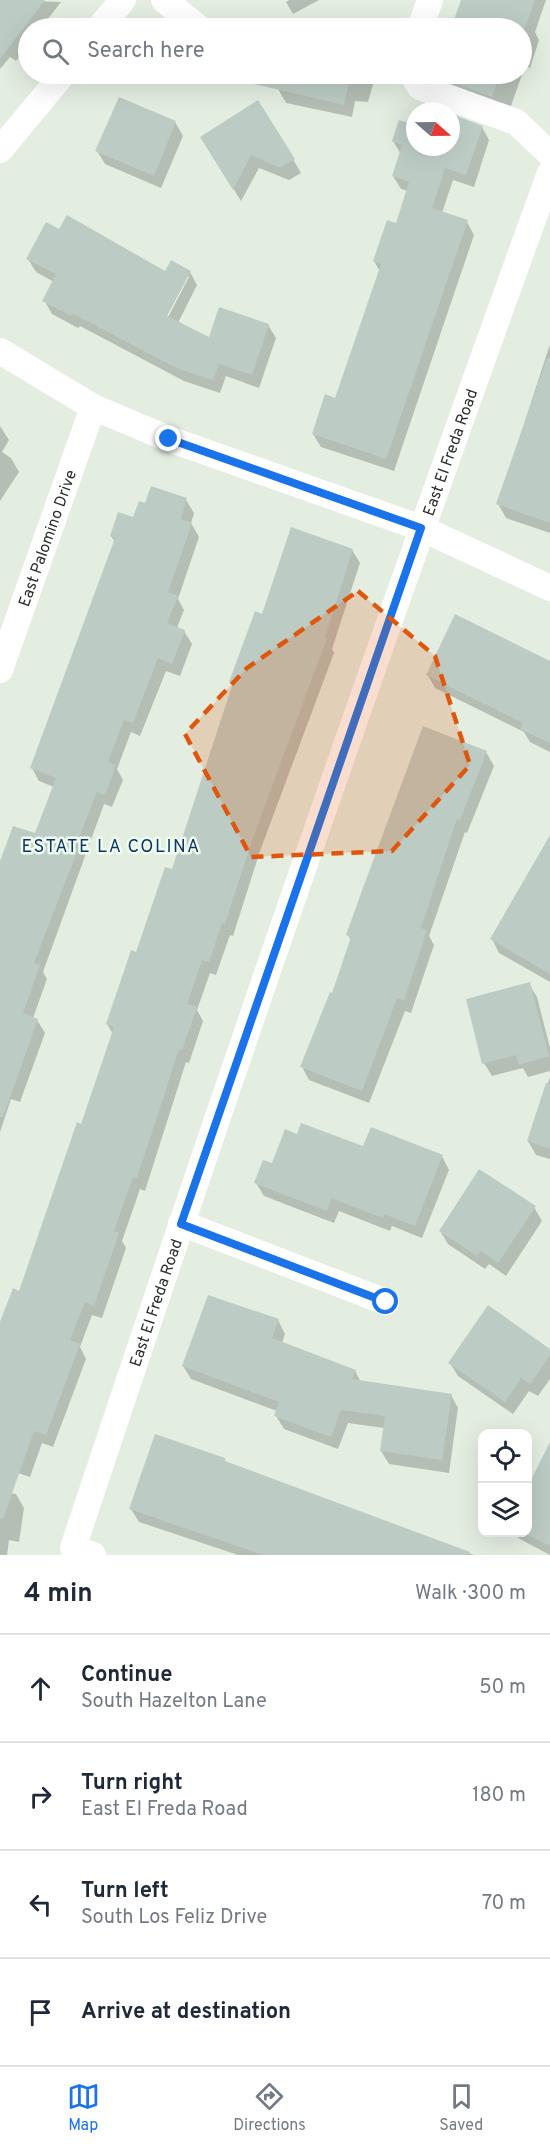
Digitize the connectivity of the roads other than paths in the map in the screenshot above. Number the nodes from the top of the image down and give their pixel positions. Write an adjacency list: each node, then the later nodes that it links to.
1 (123, 0): 4 (street)
2 (164, 0): 5 (street)
3 (430, 0): 6 (street)
4 (108, 18)
5 (186, 18)
6 (424, 18)
7 (55, 84): 9 (street)
8 (418, 84): 10 (street)
9 (0, 150)
10 (550, 154)
11 (550, 173): 14 (street, East El Freda Road)
12 (0, 351): 13 (street)
13 (93, 408): 14 (street); 16 (street, East Palomino Drive)
14 (421, 528): 15 (street); 17 (street, East El Freda Road)
15 (550, 588)
16 (0, 670)
17 (181, 1224): 18 (street); 19 (street, East El Freda Road)
18 (386, 1302)
19 (83, 1551)

